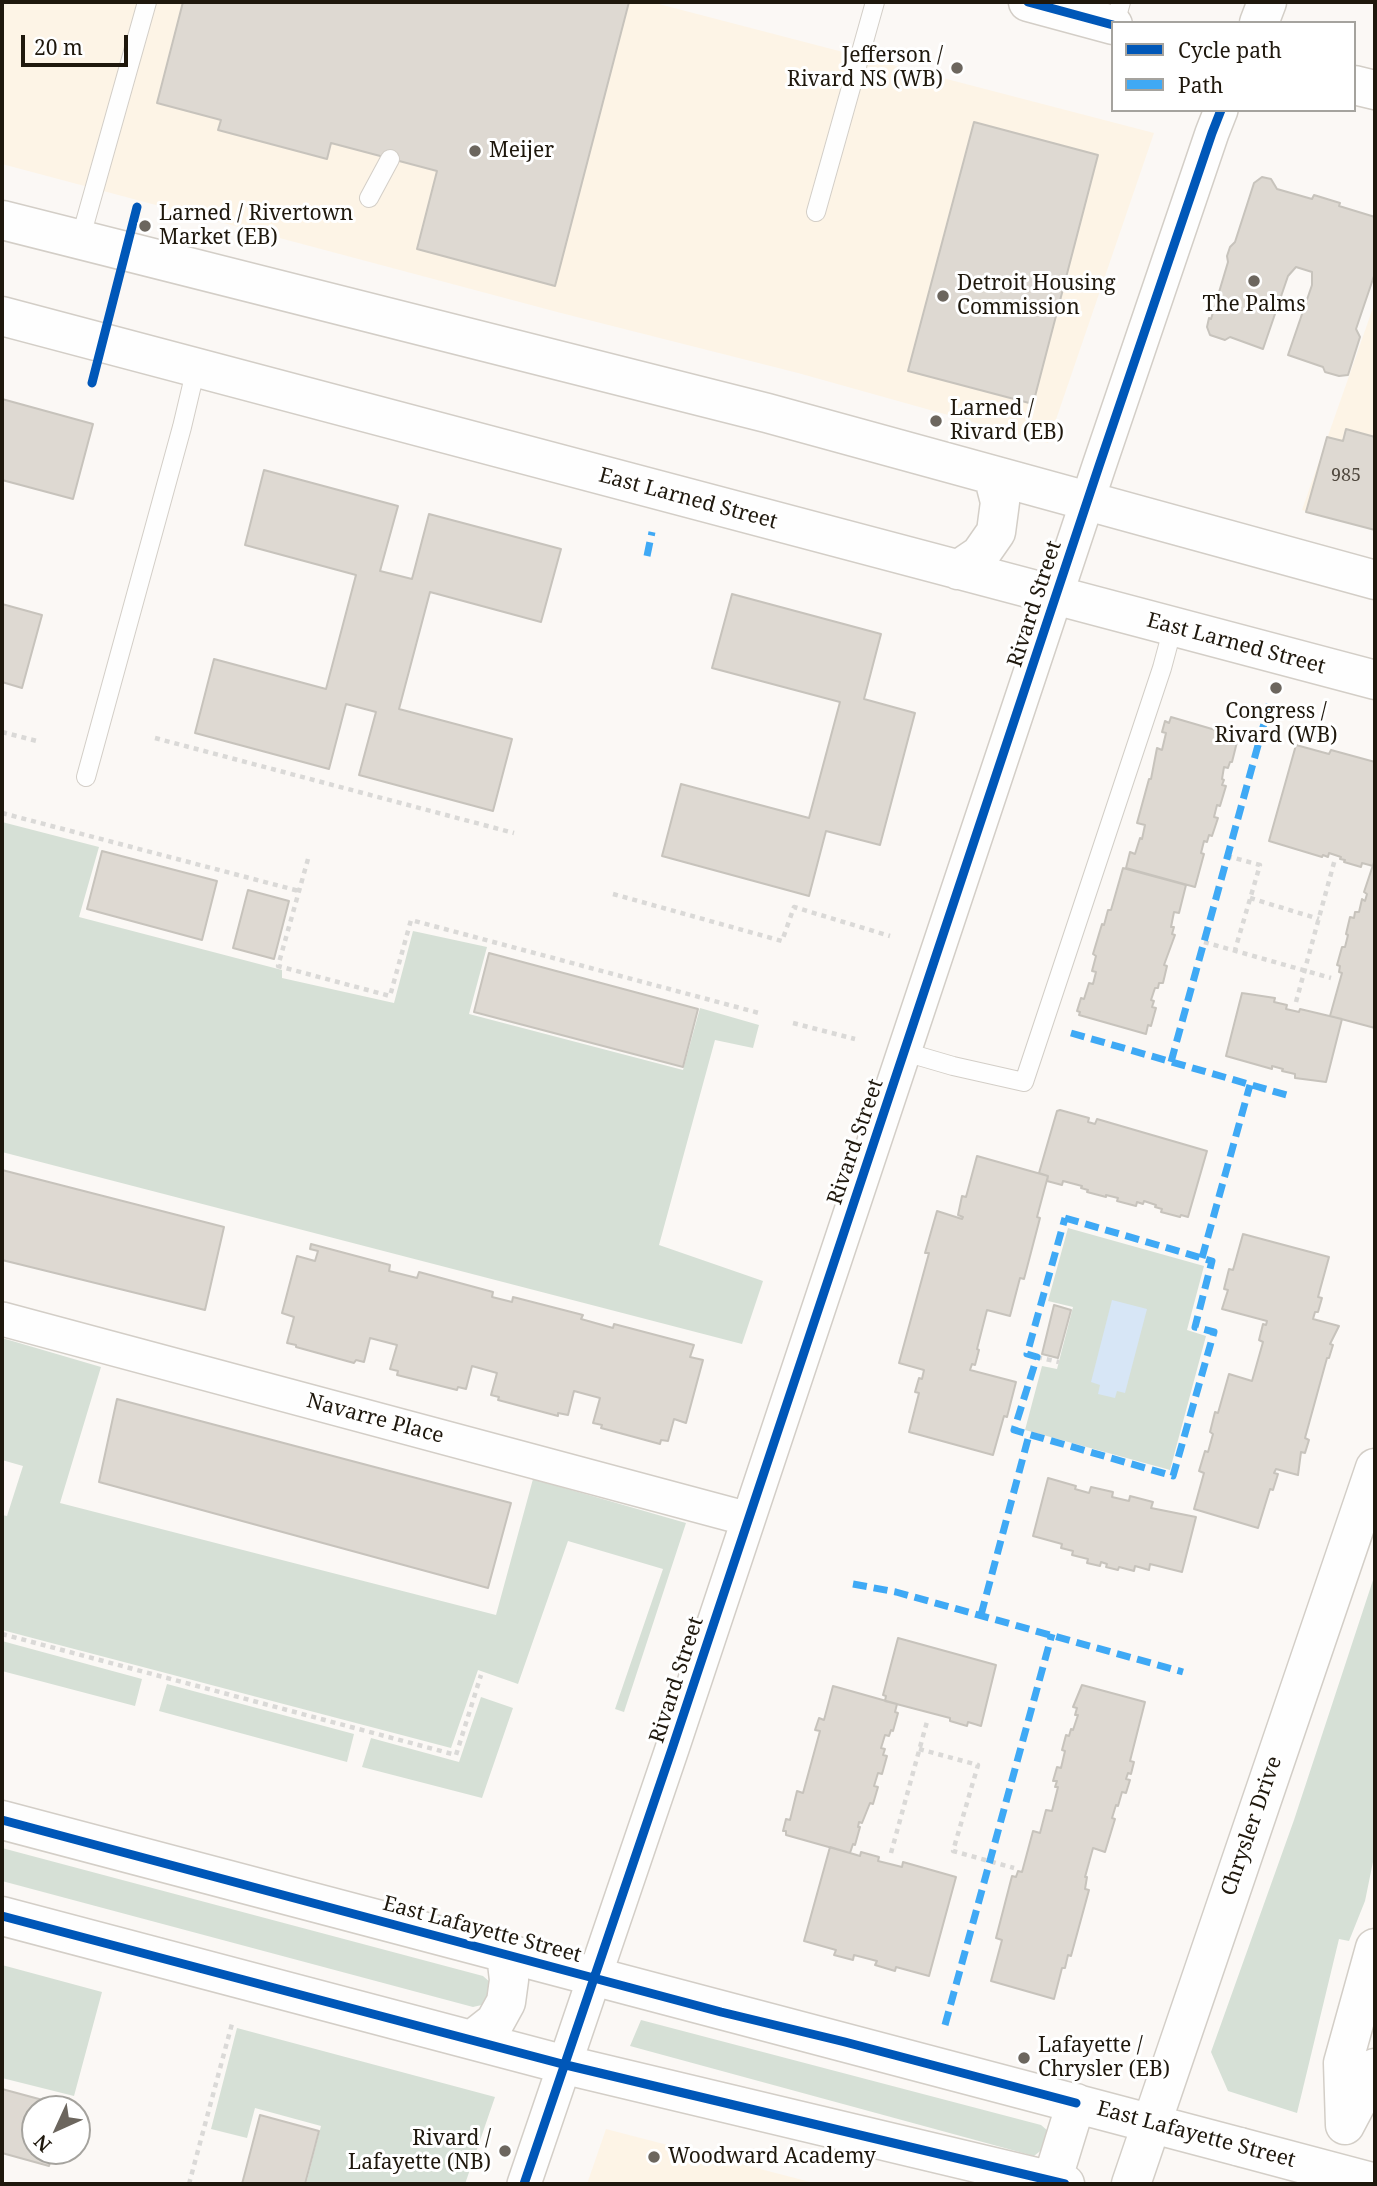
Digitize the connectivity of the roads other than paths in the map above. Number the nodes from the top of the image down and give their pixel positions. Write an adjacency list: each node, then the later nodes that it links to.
1 (147, 2): 16 (lane)
2 (875, 2): 14 (lane)
3 (1028, 2): 8 (main road)
4 (1121, 2): 6 (lane)
5 (1268, 2): 7 (main road)
6 (1115, 21)
7 (1260, 21)
8 (1111, 23)
9 (1356, 85): 10 (main road)
10 (1375, 90)
11 (1220, 112): 20 (street, Rivard Street)
12 (390, 159): 13 (lane)
13 (369, 198)
14 (816, 212)
15 (2, 220): 16 (main road)
16 (80, 240): 19 (main road)
17 (2, 316): 18 (main road, East Larned Street)
18 (196, 368): 21 (main road, East Larned Street); 26 (lane)
19 (993, 475): 20 (main road); 21 (main road)
20 (1088, 500): 22 (main road); 23 (street, Rivard Street)
21 (958, 570): 23 (main road, East Larned Street)
22 (1375, 580)
23 (1056, 596): 24 (main road, East Larned Street); 27 (street, Rivard Street)
24 (1173, 628): 25 (main road, East Larned Street); 27 (lane)
25 (1375, 680)
26 (86, 777)
27 (905, 1052): 30 (street, Rivard Street)
28 (2, 1319): 30 (street, Navarre Place)
29 (1375, 1468): 40 (main road, Chrysler Drive)
30 (748, 1519): 35 (street, Rivard Street)
31 (2, 1821): 34 (main road, East Lafayette Street)
32 (2, 1916): 36 (main road)
33 (1375, 1948): 41 (main road)
34 (506, 1954): 35 (main road, East Lafayette Street); 36 (main road)
35 (595, 1977): 37 (street, Rivard Street); 39 (main road, East Lafayette Street)
36 (472, 2040): 37 (main road)
37 (566, 2065): 42 (main road); 44 (street, Rivard Street)
38 (1375, 2068): 41 (main road)
39 (1076, 2104): 40 (main road, East Lafayette Street); 42 (main road)
40 (1151, 2124): 43 (main road, East Lafayette Street, bridge); 45 (main road, Chrysler Drive)
41 (1345, 2125): 46 (main road)
42 (1059, 2182)
43 (1375, 2183)
44 (524, 2184)
45 (1131, 2184)
46 (1325, 2184)

